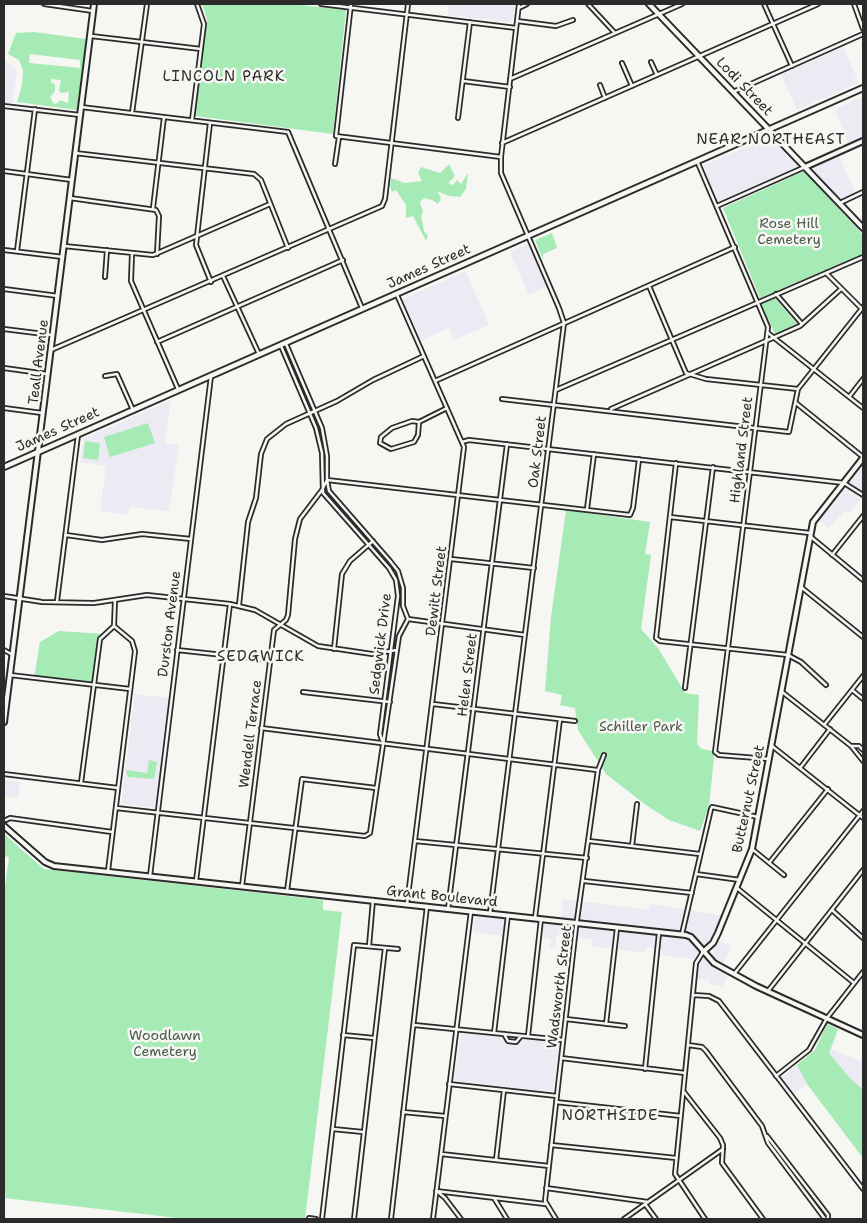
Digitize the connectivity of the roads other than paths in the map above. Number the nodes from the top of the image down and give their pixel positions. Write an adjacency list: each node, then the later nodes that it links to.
1 (44, 4): 17 (street)
2 (94, 4): 17 (street, Teall Avenue)
3 (146, 4): 29 (street)
4 (197, 4): 30 (street)
5 (321, 4): 15 (street)
6 (408, 4): 19 (street)
7 (519, 4): 16 (street, Oak Street)
8 (527, 4): 16 (street)
9 (588, 4): 26 (street)
10 (649, 4): 18 (street, Lodi Street)
11 (682, 4): 18 (street)
12 (764, 4): 23 (street)
13 (818, 4): 23 (street)
14 (854, 4): 25 (street)
15 (351, 6): 19 (street); 54 (street)
16 (519, 8): 21 (street, Oak Street)
17 (93, 11): 28 (street, Teall Avenue)
18 (658, 14): 26 (street); 31 (street, Lodi Street)
19 (407, 15): 22 (street); 56 (street)
20 (574, 20): 21 (street)
21 (517, 21): 24 (street, Oak Street)
22 (470, 22): 24 (street); 37 (street)
23 (773, 24): 31 (street); 34 (street)
24 (516, 28): 36 (street, Oak Street)
25 (863, 29)
26 (615, 33): 36 (street)
27 (863, 34): 34 (street)
28 (90, 36): 29 (street); 45 (street, Teall Avenue)
29 (141, 43): 30 (street); 47 (street)
30 (201, 49): 51 (street)
31 (700, 57): 35 (street); 42 (street, Lodi Street)
32 (651, 62): 35 (street)
33 (622, 63): 39 (street)
34 (792, 66): 42 (street)
35 (657, 75): 39 (street)
36 (510, 79): 40 (street, Oak Street)
37 (462, 81): 40 (street); 50 (street)
38 (600, 85): 43 (street)
39 (632, 86): 43 (street)
40 (510, 87): 57 (street, Oak Street)
41 (863, 88): 53 (main road, James Street)
42 (733, 92): 53 (street, Lodi Street)
43 (605, 98): 57 (street)
44 (4, 106): 46 (street)
45 (81, 107): 47 (street); 48 (street, Teall Avenue)
46 (35, 109): 48 (street); 66 (street)
47 (132, 113): 49 (street)
48 (80, 115): 58 (street, Teall Avenue)
49 (164, 117): 51 (street); 61 (street)
50 (458, 118)
51 (192, 120): 52 (street)
52 (210, 122): 63 (street); 75 (street)
53 (769, 129): 60 (main road, James Street); 64 (street, Lodi Street)
54 (338, 136): 56 (street); 62 (street)
55 (863, 141): 64 (street)
56 (392, 143): 59 (street); 75 (street)
57 (502, 143): 59 (street, Oak Street)
58 (76, 153): 61 (street); 67 (street, Teall Avenue)
59 (501, 157): 76 (street, Oak Street)
60 (697, 161): 72 (street, Highland Street); 76 (main road, James Street)
61 (158, 162): 63 (street); 73 (street)
62 (335, 164)
63 (205, 167): 71 (street); 77 (street)
64 (805, 167): 70 (street, Lodi Street); 72 (street)
65 (4, 171): 66 (street)
66 (27, 174): 67 (street); 83 (street)
67 (72, 180): 69 (street, Teall Avenue)
68 (863, 192): 70 (street)
69 (70, 198): 73 (street); 78 (street, Teall Avenue)
70 (839, 203): 74 (street, Lodi Street)
71 (270, 204): 77 (street); 80 (street)
72 (716, 206): 79 (street, Highland Street)
73 (153, 208): 85 (street)
74 (863, 228)
75 (330, 230): 80 (street); 88 (street)
76 (528, 235): 96 (main road, James Street); 104 (street, Oak Street)
77 (196, 238): 85 (street); 92 (street)
78 (64, 246): 82 (street); 86 (street, Teall Avenue)
79 (734, 247): 93 (street); 99 (street, Highland Street)
80 (288, 248): 90 (street)
81 (4, 250): 83 (street)
82 (107, 250): 84 (street); 91 (street)
83 (17, 251): 86 (street)
84 (132, 254): 85 (street); 103 (street)
85 (157, 254)
86 (63, 257): 98 (street, Teall Avenue)
87 (863, 257): 89 (street)
88 (342, 260): 100 (street); 101 (street)
89 (826, 272): 95 (street); 97 (street)
90 (223, 276): 92 (street); 100 (street)
91 (105, 277)
92 (211, 282): 103 (street)
93 (648, 286): 104 (street); 110 (street)
94 (4, 289): 98 (street)
95 (841, 289): 102 (street); 105 (street)
96 (396, 293): 101 (main road, James Street); 117 (street, Dewitt Street)
97 (776, 294): 99 (street); 105 (street)
98 (58, 296): 108 (street, Teall Avenue)
99 (758, 302): 107 (street, Highland Street); 110 (street)
100 (237, 306): 112 (street); 116 (street)
101 (362, 308): 113 (main road, James Street)
102 (863, 308): 120 (street)
103 (144, 311): 112 (street); 115 (street)
104 (564, 323): 127 (street); 132 (street, Oak Street)
105 (802, 324): 109 (street)
106 (4, 329): 108 (street)
107 (768, 333): 109 (street); 111 (street, Highland Street)
108 (53, 336): 115 (street, Teall Avenue)
109 (774, 337): 111 (street); 120 (street)
110 (672, 340): 124 (street); 132 (street)
111 (767, 340): 124 (street); 128 (street, Highland Street)
112 (158, 342): 129 (street)
113 (286, 342): 114 (main road, James Street); 119 (street, Sedgwick Drive)
114 (280, 345): 116 (main road, James Street); 121 (street)
115 (51, 350): 122 (street, Teall Avenue)
116 (259, 354): 123 (main road, James Street)
117 (424, 356): 127 (street, Dewitt Street); 143 (street)
118 (4, 368): 122 (street)
119 (296, 368): 121 (street); 130 (street, Sedgwick Drive)
120 (814, 369): 131 (street); 134 (street)
121 (291, 370): 133 (street)
122 (48, 374): 144 (street, Teall Avenue)
123 (211, 375): 129 (main road, James Street); 176 (street, Durston Avenue)
124 (689, 375): 128 (street); 142 (street)
125 (105, 376): 141 (street)
126 (863, 379): 134 (street)
127 (435, 381): 139 (street, Dewitt Street)
128 (761, 384): 131 (street); 147 (street, Highland Street)
129 (178, 389): 141 (main road, James Street)
130 (306, 389): 133 (street); 143 (street, Sedgwick Drive)
131 (798, 389): 136 (street)
132 (556, 390): 137 (street, Oak Street)
133 (301, 392): 145 (street)
134 (849, 397): 140 (street)
135 (502, 400): 137 (street)
136 (795, 402): 147 (street); 156 (street)
137 (554, 405): 142 (street); 153 (street, Oak Street)
138 (4, 408): 144 (street)
139 (447, 408): 146 (street); 149 (street, Dewitt Street)
140 (863, 408)
141 (132, 410): 148 (main road, James Street)
142 (610, 410): 147 (street)
143 (316, 411): 145 (street); 150 (street, Sedgwick Drive)
144 (44, 413): 154 (street, Teall Avenue)
145 (311, 413): 152 (street); 191 (street)
146 (419, 422): 146 (street)
147 (755, 427): 161 (street, Highland Street)
148 (79, 434): 154 (main road, James Street); 174 (street)
149 (462, 442): 151 (street); 165 (street, Dewitt Street)
150 (326, 443): 152 (street); 162 (street, Sedgwick Drive)
151 (507, 444): 153 (street); 167 (street, Helen Street)
152 (320, 445): 164 (street)
153 (548, 449): 155 (street); 168 (street, Oak Street)
154 (39, 452): 159 (main road, James Street); 187 (street, Teall Avenue)
155 (594, 454): 157 (street); 169 (street)
156 (863, 457): 163 (street, Butternut Street)
157 (639, 459): 158 (street); 169 (street)
158 (676, 463): 160 (street); 171 (street)
159 (4, 467)
160 (713, 467): 161 (street); 172 (street)
161 (750, 471): 163 (street); 173 (street, Highland Street)
162 (327, 480): 164 (street, Wendell Terrace); 165 (street); 177 (street, Sedgwick Drive)
163 (844, 482): 166 (street); 175 (street, Butternut Street)
164 (322, 490): 178 (street, Sedgwick Drive); 196 (street, Wendell Terrace)
165 (459, 494): 167 (street); 180 (street, Dewitt Street)
166 (863, 495)
167 (501, 499): 168 (street); 181 (street, Helen Street)
168 (542, 504): 169 (street); 182 (street, Oak Street)
169 (587, 509)
170 (863, 516): 179 (street)
171 (670, 517): 172 (street); 203 (street)
172 (706, 521): 173 (street); 203 (street)
173 (743, 525): 175 (street); 204 (street, Highland Street)
174 (66, 535): 176 (street); 189 (street)
175 (810, 535): 179 (street); 184 (street, Butternut Street)
176 (191, 539): 186 (street, Durston Avenue)
177 (372, 541): 178 (street); 192 (street, Sedgwick Drive)
178 (368, 545): 193 (street, Sedgwick Drive); 205 (street)
179 (832, 555): 183 (street)
180 (451, 559): 181 (street); 195 (street, Dewitt Street)
181 (493, 564): 182 (street); 200 (street, Helen Street)
182 (534, 568): 201 (street, Oak Street)
183 (863, 580)
184 (800, 587): 202 (street); 212 (street, Butternut Street)
185 (4, 596): 187 (street)
186 (184, 598): 188 (street); 190 (street); 207 (street, Durston Avenue)
187 (20, 600): 189 (street); 210 (street, Teall Avenue)
188 (115, 600): 189 (street); 198 (street)
189 (57, 601)
190 (230, 604): 191 (street); 211 (street)
191 (239, 605): 196 (street)
192 (404, 611): 193 (street); 194 (street, Sedgwick Drive)
193 (396, 614): 197 (street, Sedgwick Drive)
194 (408, 620): 195 (street); 199 (street, Sedgwick Drive)
195 (443, 623): 200 (street); 226 (street, Dewitt Street)
196 (281, 624): 205 (street); 213 (street, Wendell Terrace)
197 (394, 624): 199 (street); 209 (street, Sedgwick Drive)
198 (114, 626): 216 (street); 219 (street)
199 (403, 627): 208 (street, Sedgwick Drive)
200 (484, 629): 201 (street); 227 (street, Helen Street)
201 (525, 636): 229 (street, Oak Street)
202 (863, 636)
203 (690, 645): 204 (street); 218 (street)
204 (728, 648): 212 (street); 244 (street, Highland Street)
205 (334, 649): 209 (street)
206 (4, 650): 210 (street)
207 (177, 650): 211 (street); 257 (street, Durston Avenue)
208 (397, 650): 209 (street); 225 (street, Sedgwick Drive)
209 (391, 651): 224 (street, Sedgwick Drive)
210 (12, 655): 214 (street, Teall Avenue)
211 (224, 655): 213 (street); 260 (street)
212 (788, 655): 217 (street); 221 (street, Butternut Street)
213 (270, 660): 234 (street, Wendell Terrace)
214 (10, 675): 216 (street); 228 (street, Teall Avenue)
215 (863, 676): 220 (street)
216 (94, 684): 219 (street); 250 (street)
217 (826, 685)
218 (685, 688)
219 (130, 689): 251 (street)
220 (852, 690): 223 (street); 233 (street)
221 (781, 691): 233 (street); 237 (street, Butternut Street)
222 (303, 692): 224 (street)
223 (863, 699)
224 (384, 701): 225 (street); 236 (street, Sedgwick Drive)
225 (390, 702): 236 (street, Sedgwick Drive)
226 (433, 704): 227 (street); 239 (street, Dewitt Street)
227 (474, 708): 229 (street); 241 (street, Helen Street)
228 (4, 712): 232 (street, Teall Avenue)
229 (515, 713): 230 (street); 243 (street, Oak Street)
230 (560, 719): 231 (street); 246 (street)
231 (575, 721)
232 (4, 722)
233 (824, 725): 235 (street)
234 (261, 728): 236 (street); 263 (street, Wendell Terrace)
235 (830, 730): 238 (street); 247 (street)
236 (382, 742): 239 (street); 252 (street, Sedgwick Drive)
237 (772, 746): 244 (street, Butternut Street); 247 (street)
238 (851, 746): 240 (street); 245 (street)
239 (427, 749): 241 (street); 267 (street, Dewitt Street)
240 (863, 750)
241 (468, 755): 243 (street); 269 (street, Helen Street)
242 (604, 755): 248 (street, Wadsworth Street)
243 (509, 759): 246 (street); 271 (street, Oak Street)
244 (769, 759): 259 (street, Butternut Street)
245 (863, 761)
246 (554, 765): 248 (street); 273 (street)
247 (800, 768): 253 (street)
248 (598, 770): 268 (street, Wadsworth Street)
249 (4, 774): 250 (street)
250 (81, 783): 251 (street)
251 (118, 788): 255 (street)
252 (376, 788): 264 (street, Sedgwick Drive); 264 (street)
253 (828, 789): 258 (street); 276 (street)
254 (637, 804): 270 (street)
255 (116, 808): 257 (street); 266 (street)
256 (863, 811): 258 (street)
257 (157, 813): 260 (street); 281 (street, Durston Avenue)
258 (860, 815): 261 (street); 299 (street)
259 (758, 817): 272 (street, Butternut Street); 274 (street)
260 (204, 818): 263 (street); 283 (street)
261 (863, 818)
262 (6, 820): 266 (street)
263 (250, 822): 264 (street); 285 (street, Wendell Terrace)
264 (295, 827): 287 (street)
265 (5, 828): 278 (street, Grant Boulevard)
266 (112, 832): 278 (street)
267 (415, 841): 269 (street); 290 (street, Dewitt Street)
268 (589, 841): 270 (street); 275 (street, Wadsworth Street)
269 (457, 844): 271 (street); 292 (street, Helen Street)
270 (632, 846): 274 (street)
271 (498, 848): 273 (street); 295 (street, Oak Street)
272 (752, 849): 276 (street); 282 (street, Butternut Street)
273 (543, 853): 275 (street); 297 (street)
274 (700, 854): 279 (street)
275 (587, 858): 284 (street, Wadsworth Street)
276 (770, 863): 280 (street)
277 (863, 870): 293 (street)
278 (108, 872): 281 (street, Grant Boulevard)
279 (696, 874): 282 (street); 288 (street)
280 (784, 875)
281 (150, 876): 283 (street, Grant Boulevard)
282 (740, 880): 286 (street, Butternut Street)
283 (196, 881): 285 (street, Grant Boulevard)
284 (584, 881): 288 (street); 300 (street, Wadsworth Street)
285 (242, 886): 287 (street, Grant Boulevard)
286 (737, 888): 299 (street); 309 (street, Butternut Street)
287 (287, 891): 289 (street, Grant Boulevard)
288 (692, 893): 303 (street)
289 (374, 900): 290 (street, Grant Boulevard); 306 (street)
290 (407, 904): 291 (street, Grant Boulevard)
291 (427, 906): 292 (street, Grant Boulevard); 318 (street)
292 (448, 909): 294 (street, Grant Boulevard)
293 (832, 910): 304 (street); 305 (street)
294 (471, 911): 295 (street, Grant Boulevard); 320 (street)
295 (490, 913): 296 (street, Grant Boulevard)
296 (508, 915): 297 (street, Grant Boulevard); 321 (street)
297 (535, 918): 298 (street, Grant Boulevard)
298 (541, 919): 300 (street, Grant Boulevard); 326 (street)
299 (776, 920): 305 (street); 311 (street)
300 (578, 923): 301 (street, Grant Boulevard); 316 (street, Wadsworth Street)
301 (617, 927): 302 (street, Grant Boulevard); 317 (street)
302 (659, 931): 303 (street, Grant Boulevard); 331 (street)
303 (682, 934): 309 (street)
304 (863, 938)
305 (805, 944): 312 (street); 313 (street)
306 (369, 946): 307 (street); 323 (street)
307 (384, 948): 308 (street); 327 (street)
308 (398, 949)
309 (703, 952): 311 (street); 314 (street, Butternut Street)
310 (863, 972): 312 (street)
311 (734, 974): 313 (street)
312 (854, 983): 315 (street)
313 (768, 991): 315 (street)
314 (692, 995): 329 (street, Butternut Street); 333 (street)
315 (827, 1018): 324 (street); 333 (street)
316 (566, 1019): 317 (street); 328 (street, Wadsworth Street)
317 (606, 1024): 319 (street)
318 (414, 1025): 320 (street); 339 (street)
319 (625, 1026)
320 (457, 1029): 321 (street); 334 (street)
321 (494, 1032): 322 (street)
322 (504, 1034): 325 (street); 325 (street)
323 (343, 1035): 327 (street); 342 (street)
324 (863, 1035)
325 (521, 1036): 326 (street)
326 (528, 1037): 328 (street)
327 (375, 1038): 343 (street)
328 (563, 1040): 330 (street, Wadsworth Street)
329 (688, 1045): 332 (street, Butternut Street); 344 (street)
330 (561, 1058): 331 (street); 337 (street, Wadsworth Street)
331 (646, 1069): 332 (street)
332 (685, 1073): 336 (street, Butternut Street)
333 (776, 1076): 353 (street)
334 (449, 1084): 335 (street); 340 (street)
335 (504, 1090): 337 (street); 349 (street)
336 (683, 1091): 341 (street, Butternut Street); 346 (street)
337 (557, 1096): 338 (street, Wadsworth Street)
338 (556, 1102): 341 (street); 345 (street, Wadsworth Street)
339 (404, 1112): 340 (street); 362 (street)
340 (445, 1116): 347 (street)
341 (681, 1116): 348 (street, Butternut Street)
342 (333, 1129): 343 (street); 360 (street)
343 (364, 1132): 361 (street)
344 (767, 1136): 371 (street); 371 (street)
345 (551, 1145): 348 (street); 350 (street, Wadsworth Street)
346 (723, 1149): 351 (street); 370 (street)
347 (441, 1154): 349 (street); 354 (street)
348 (676, 1158): 351 (street, Butternut Street)
349 (496, 1160): 350 (street)
350 (549, 1166): 352 (street, Wadsworth Street)
351 (677, 1181): 356 (street); 369 (street)
352 (546, 1188): 356 (street); 357 (street, Wadsworth Street)
353 (863, 1189)
354 (436, 1191): 355 (street); 363 (street); 364 (street)
355 (494, 1198): 357 (street); 365 (street)
356 (647, 1202): 367 (street); 368 (street)
357 (545, 1204): 366 (street)
358 (309, 1218): 359 (street)
359 (316, 1219)
360 (322, 1219)
361 (354, 1219)
362 (391, 1219)
363 (433, 1219)
364 (461, 1219)
365 (507, 1219)
366 (556, 1219)
367 (624, 1219)
368 (656, 1219)
369 (705, 1219)
370 (763, 1219)
371 (826, 1219)

